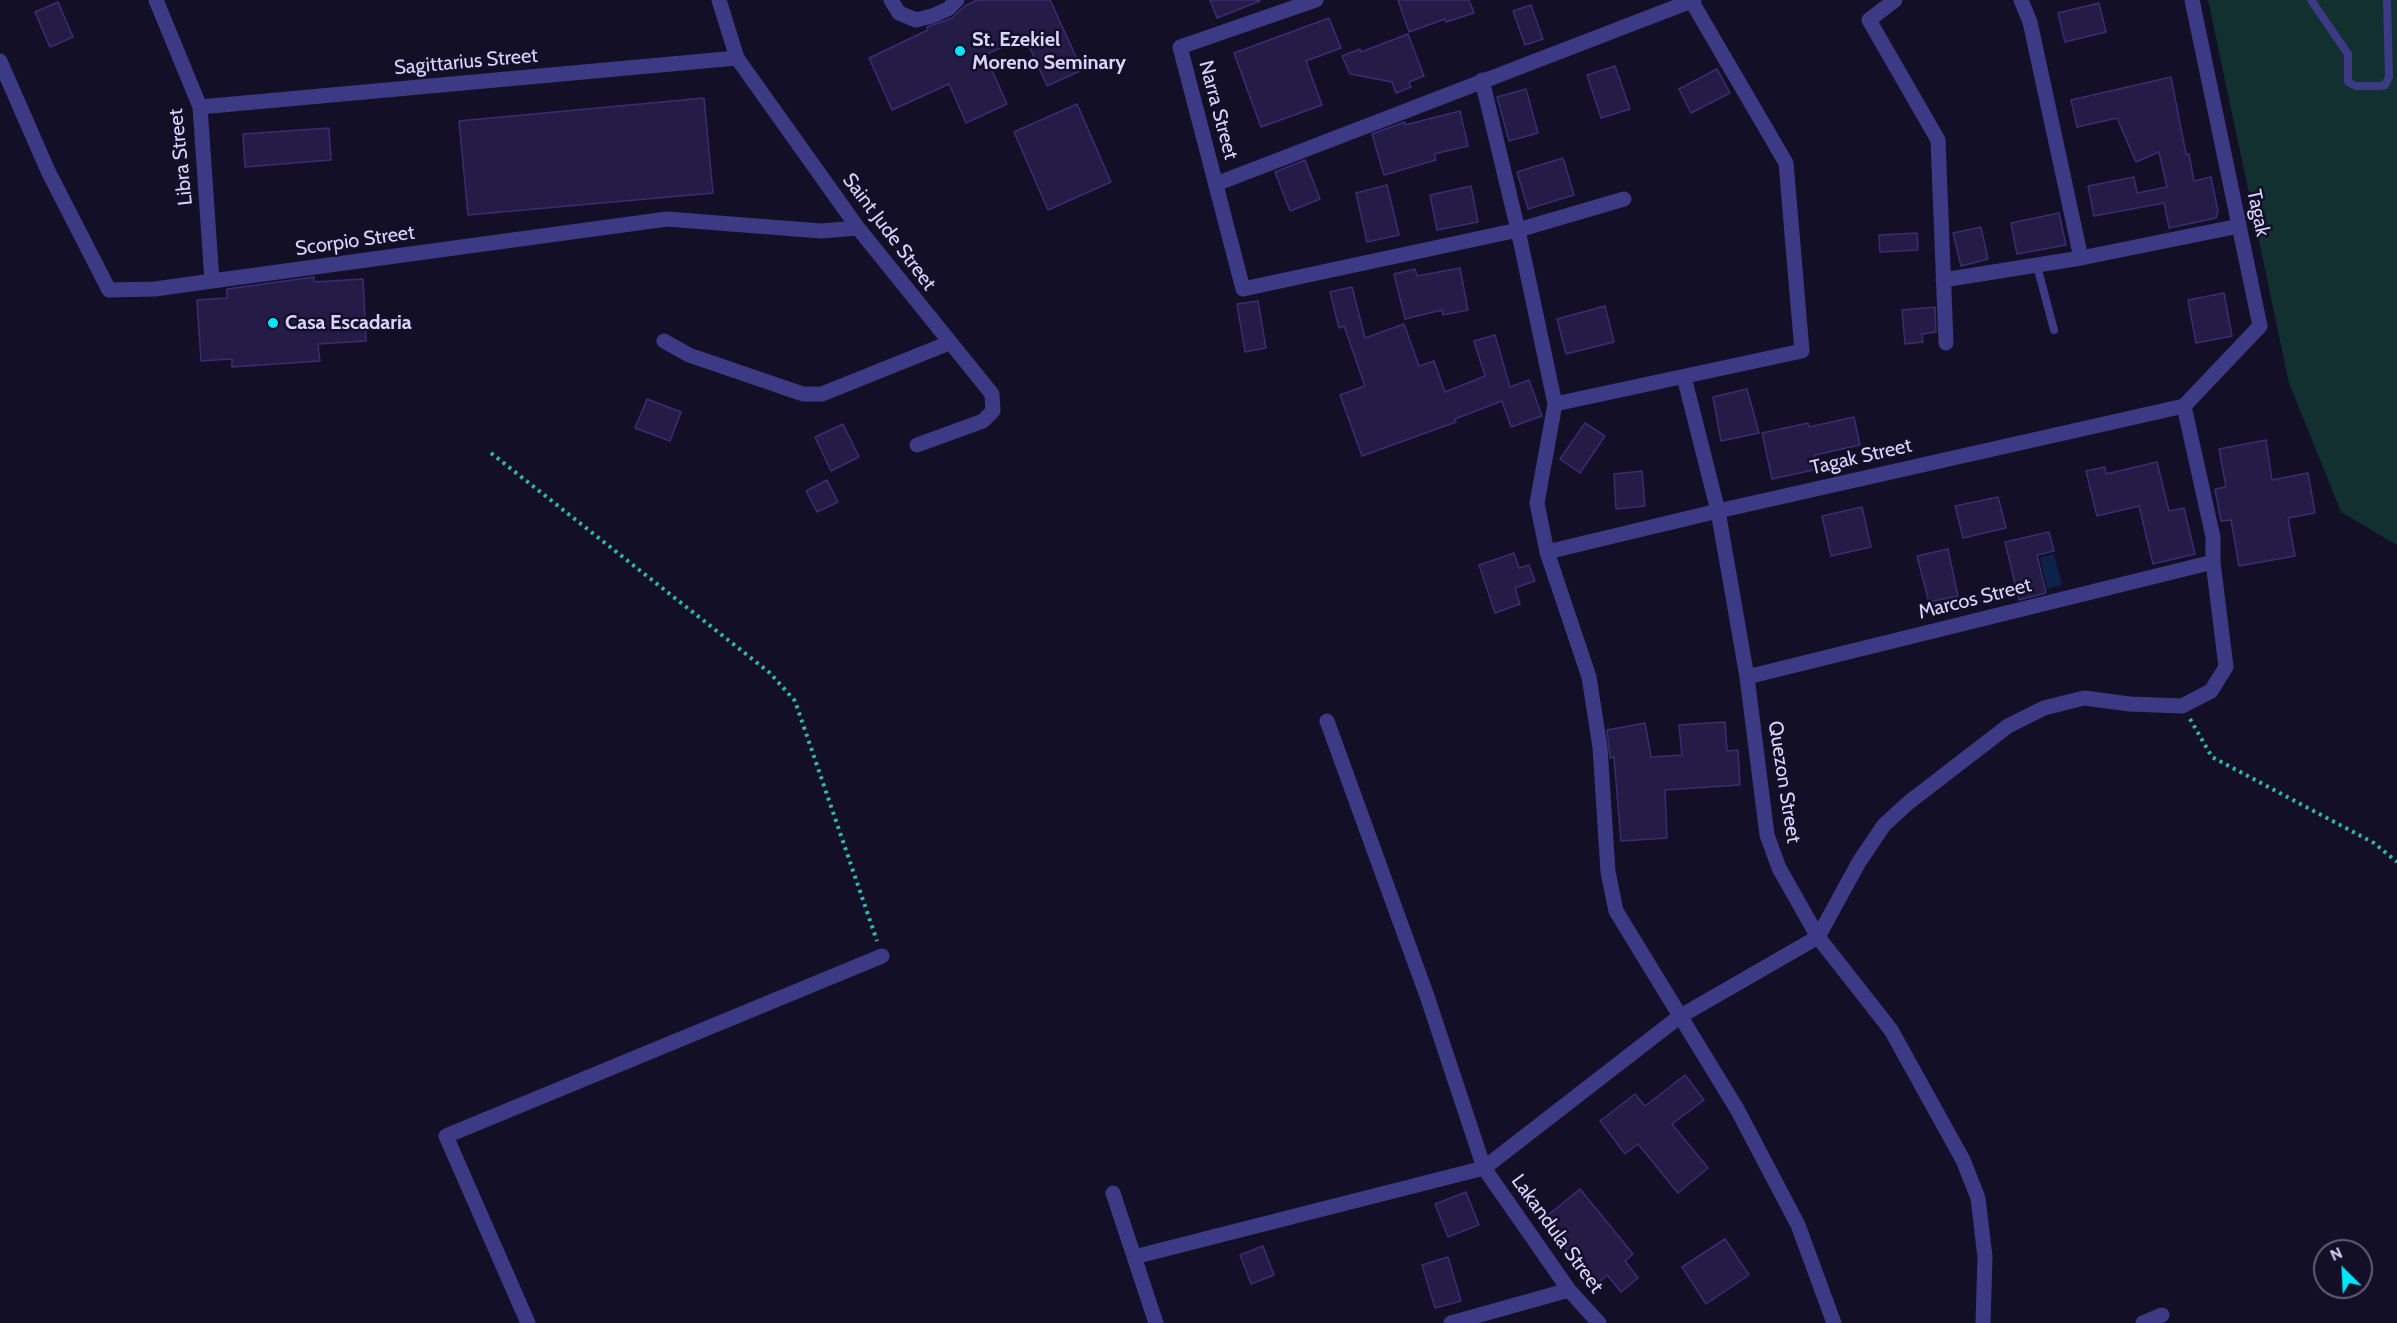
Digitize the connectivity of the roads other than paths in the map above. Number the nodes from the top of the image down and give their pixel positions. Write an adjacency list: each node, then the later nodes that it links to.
1 (156, 0): 15 (street, Libra Street)
2 (719, 0): 12 (street, Saint Jude Street)
3 (891, 0): 4 (street)
4 (957, 0)
5 (1316, 0): 16 (street, Narra Street)
6 (1895, 0): 23 (street)
7 (2021, 0): 21 (street)
8 (2192, 0): 18 (street, Tagak)
9 (2311, 0): 10 (lane)
10 (2387, 0)
11 (1693, 1): 14 (street); 29 (street)
12 (737, 58): 15 (street, Sagittarius Street); 19 (street, Saint Jude Street)
13 (0, 61): 24 (street, Scorpio Street)
14 (1482, 80): 16 (street); 20 (street)
15 (200, 107): 24 (street, Libra Street)
16 (1216, 184): 20 (street, Narra Street)
17 (1624, 199): 20 (street)
18 (2238, 226): 21 (street); 31 (street, Tagak)
19 (858, 228): 24 (street, Scorpio Street); 27 (street, Saint Jude Street)
20 (1518, 230): 30 (street)
21 (2081, 258): 22 (street)
22 (2037, 266): 23 (street); 25 (lane)
23 (1943, 280): 28 (street)
24 (212, 281)
25 (2054, 330)
26 (664, 341): 27 (street)
27 (949, 343): 32 (street, Saint Jude Street)
28 (1946, 343)
29 (1684, 377): 30 (street); 33 (street, Quezon Street)
30 (1555, 404): 34 (street)
31 (2184, 406): 33 (street, Tagak Street); 35 (street)
32 (917, 445)
33 (1718, 511): 34 (street, Tagak Street); 36 (street, Quezon Street)
34 (1547, 552): 40 (street)
35 (2213, 562): 36 (street, Marcos Street); 38 (street)
36 (1747, 677): 38 (street, Quezon Street)
37 (1327, 721): 41 (street, Lakandula Street)
38 (1818, 937): 40 (street); 51 (street, Quezon Street)
39 (882, 956): 46 (street)
40 (1679, 1017): 41 (street); 50 (street)
41 (1484, 1168): 43 (street); 44 (street, Lakandula Street)
42 (1113, 1193): 43 (street)
43 (1134, 1257): 47 (street)
44 (1569, 1290): 48 (street); 49 (street, Lakandula Street)
45 (2162, 1315): 52 (street)
46 (528, 1323)
47 (1156, 1323)
48 (1451, 1323)
49 (1599, 1323)
50 (1834, 1323)
51 (1983, 1323)
52 (2143, 1323)

